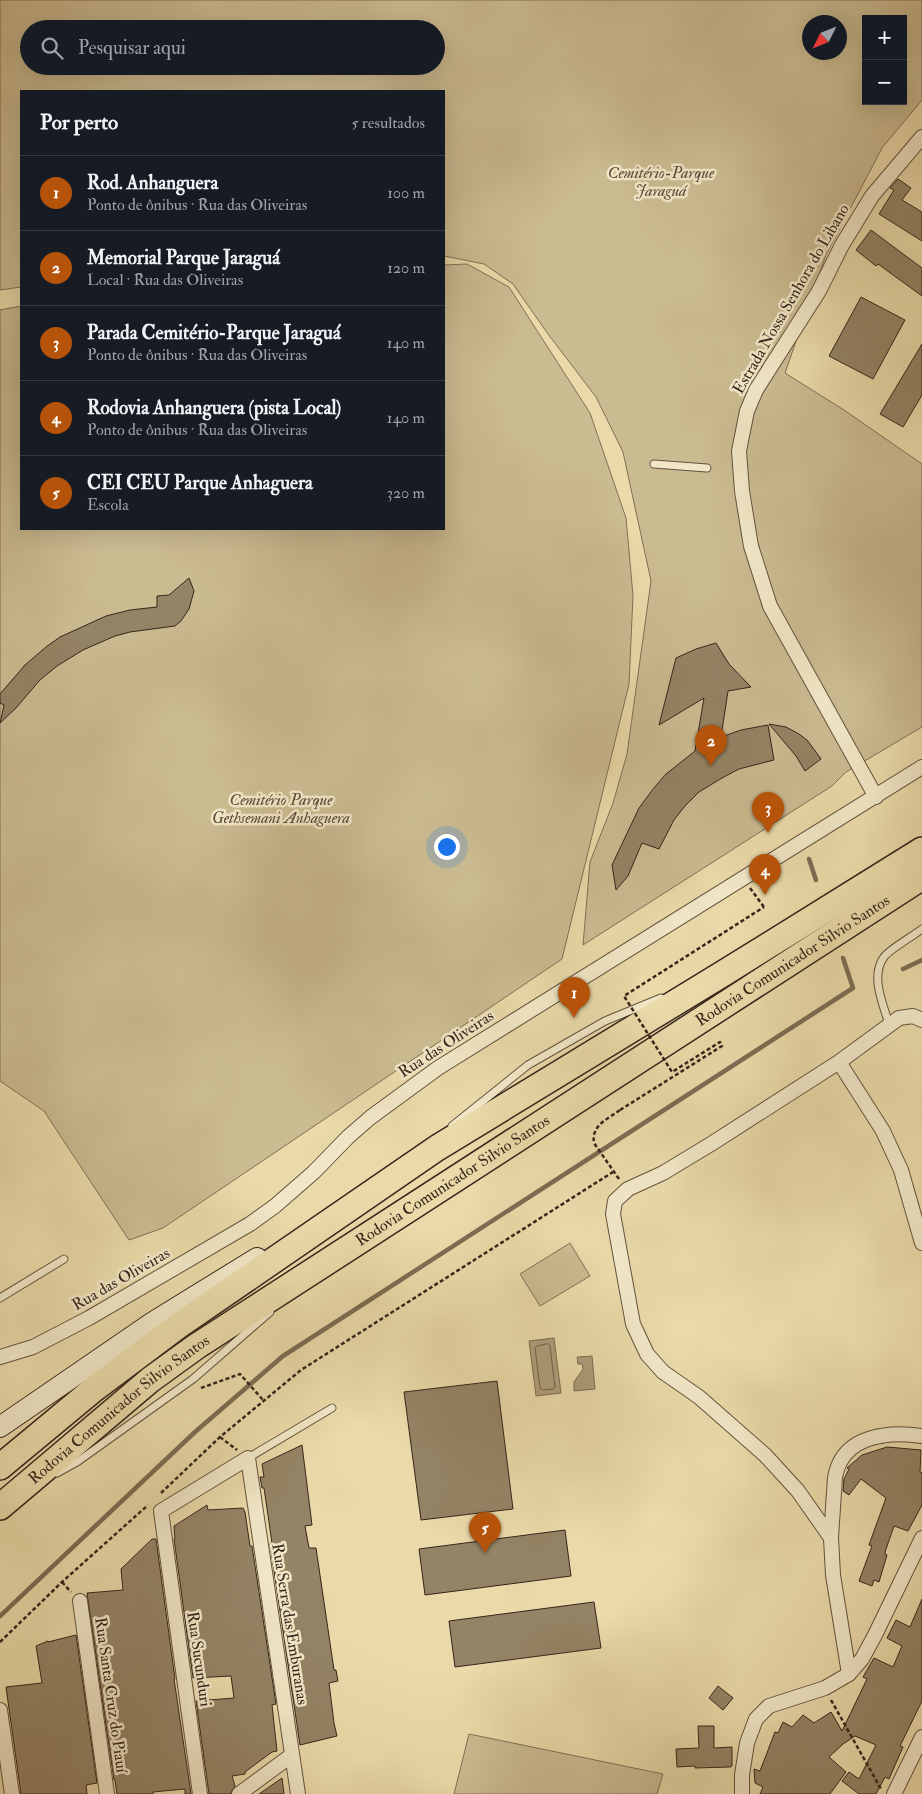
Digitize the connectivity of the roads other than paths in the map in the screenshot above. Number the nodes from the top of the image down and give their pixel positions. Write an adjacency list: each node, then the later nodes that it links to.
1 (922, 137): 5 (street, Estrada Nossa Senhora do Libano)
2 (654, 464): 3 (lane)
3 (707, 468)
4 (922, 767): 5 (street, Rua das Oliveiras)
5 (876, 797): 23 (street, Rua das Oliveiras)
6 (922, 850): 9 (highway, Rodovia Comunicador Silvio Santos)
7 (922, 877): 19 (highway, Rodovia Comunicador Silvio Santos)
8 (922, 929): 13 (lane)
9 (724, 973): 10 (lane); 15 (highway, Rodovia Comunicador Silvio Santos)
10 (678, 992)
11 (669, 995): 15 (lane)
12 (922, 1020): 13 (street)
13 (889, 1024): 14 (street)
14 (840, 1062): 17 (street); 32 (street)
15 (437, 1148): 16 (highway, Rodovia Comunicador Silvio Santos)
16 (365, 1196): 25 (main road); 28 (highway, Rodovia Comunicador Silvio Santos)
17 (922, 1243)
18 (64, 1259): 20 (lane)
19 (326, 1262): 21 (lane); 31 (highway, Rodovia Comunicador Silvio Santos)
20 (0, 1298)
21 (282, 1301)
22 (275, 1308): 29 (lane)
23 (0, 1357)
24 (332, 1408): 27 (lane)
25 (0, 1427)
26 (922, 1436): 32 (street)
27 (248, 1458): 38 (street, Rua Serra das Emburanas); 41 (street, Rua Sucunduri)
28 (0, 1468)
29 (51, 1476)
30 (43, 1482): 31 (lane)
31 (0, 1506)
32 (831, 1538): 35 (street)
33 (922, 1538): 35 (street)
34 (80, 1602): 40 (street, Rua Santa Cruz do Piauí)
35 (848, 1674): 44 (street)
36 (0, 1710): 39 (street)
37 (922, 1737): 45 (street)
38 (292, 1754): 42 (street); 43 (street, Rua Serra das Emburanas)
39 (12, 1794)
40 (107, 1794)
41 (200, 1794)
42 (239, 1794)
43 (298, 1794)
44 (742, 1794)
45 (894, 1794)

